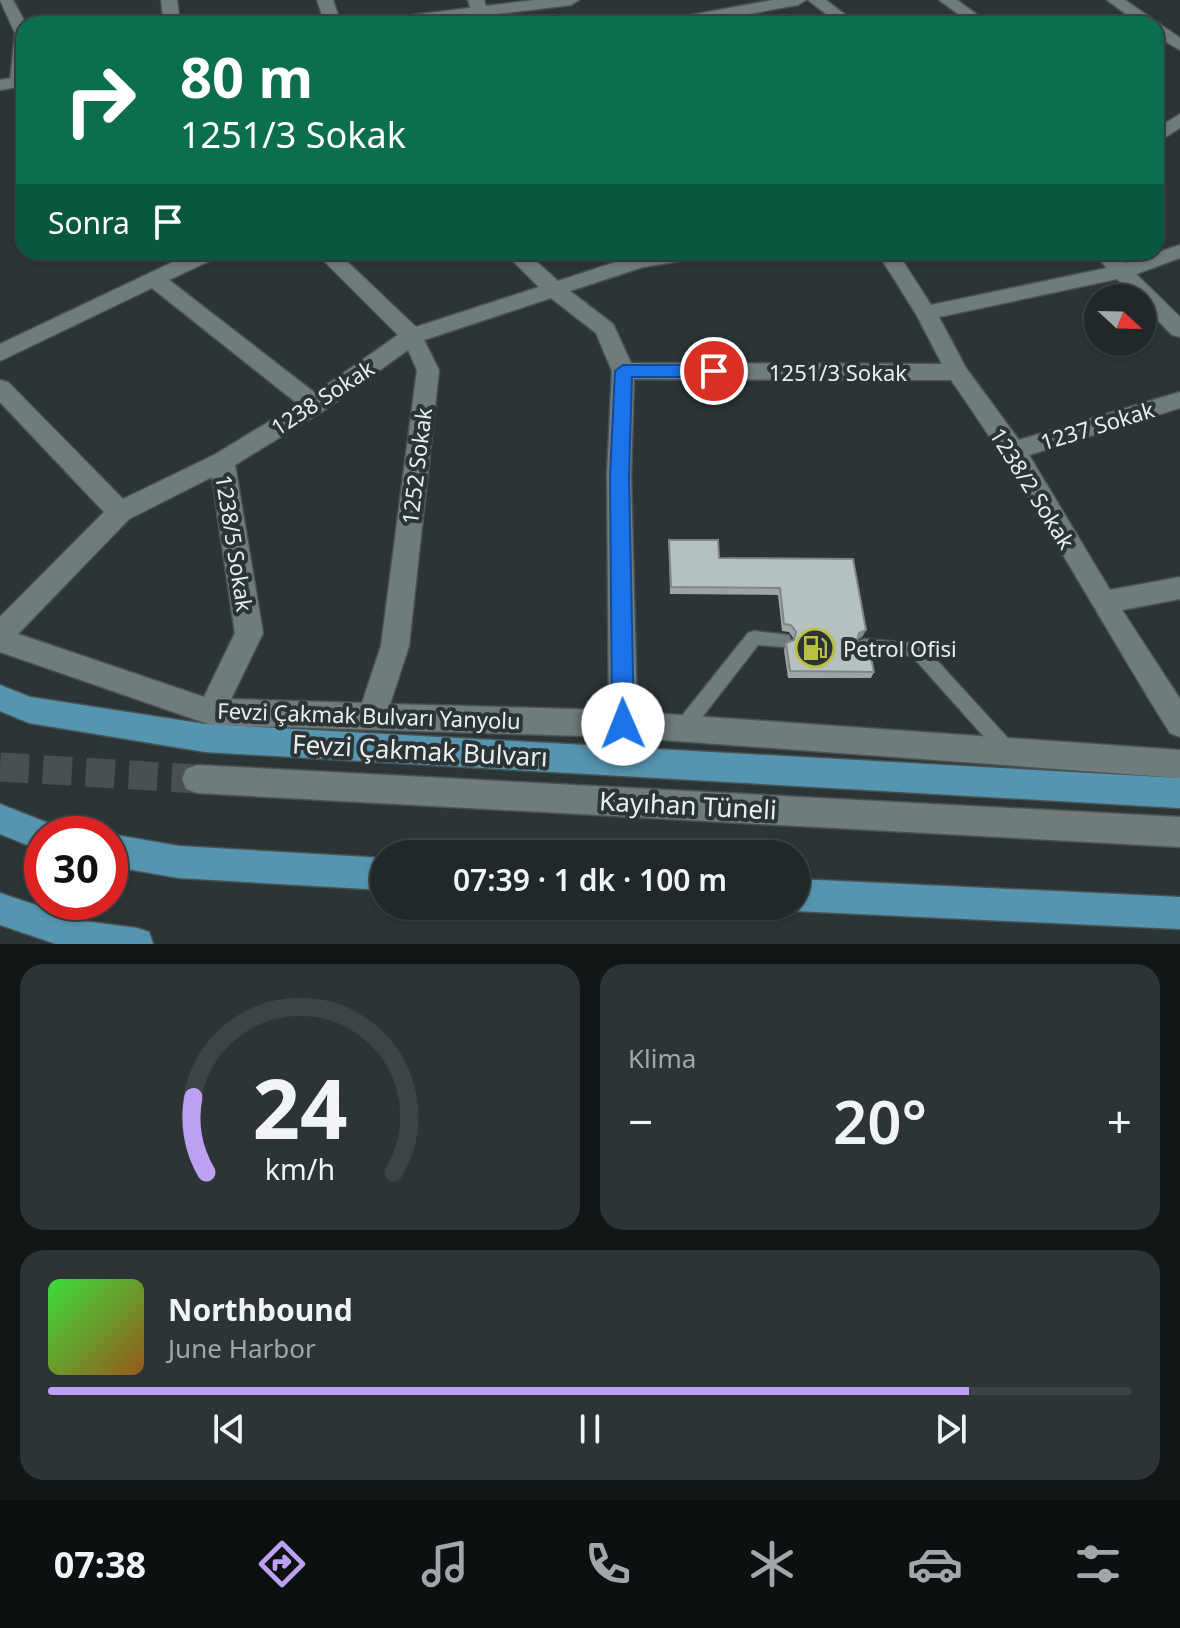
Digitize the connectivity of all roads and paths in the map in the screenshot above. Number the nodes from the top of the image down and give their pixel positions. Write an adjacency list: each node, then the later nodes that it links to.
1 (5, 0): 13 (street)
2 (571, 0): 7 (street)
3 (798, 0): 9 (street)
4 (816, 0): 10 (street)
5 (947, 0): 11 (street)
6 (1115, 0): 12 (street)
7 (480, 12): 8 (street)
8 (447, 16)
9 (712, 16)
10 (838, 16)
11 (970, 16)
12 (1138, 16)
13 (16, 20)
14 (196, 260): 22 (street)
15 (333, 260): 26 (street, 1252 Sokak)
16 (523, 260): 23 (street)
17 (644, 260): 23 (street, 1238 Sokak)
18 (892, 260): 24 (street, 1238/2 Sokak)
19 (1110, 260): 21 (street)
20 (1155, 260): 21 (street)
21 (1121, 272): 24 (street); 25 (street)
22 (156, 281): 27 (street); 32 (street)
23 (556, 291): 26 (street, 1238 Sokak); 28 (street)
24 (926, 313): 29 (street, 1238/2 Sokak)
25 (1180, 330)
26 (412, 336): 32 (street, 1238 Sokak); 43 (street, 1252 Sokak)
27 (0, 353)
28 (623, 371): 29 (street, 1251/3 Sokak); 44 (street)
29 (957, 372): 33 (street, 1238/2 Sokak)
30 (0, 388): 35 (street)
31 (1180, 400): 33 (street, 1237 Sokak)
32 (315, 405): 34 (street, 1238 Sokak)
33 (1014, 451): 37 (street, 1238/2 Sokak)
34 (222, 461): 35 (street, 1238 Sokak); 42 (street, 1238/5 Sokak)
35 (120, 512): 38 (street, 1238 Sokak)
36 (1180, 588): 37 (street)
37 (1103, 603): 45 (street, 1238/2 Sokak)
38 (0, 638): 42 (street, Fevzi Çakmak Bulvarı Yanyolu)
39 (783, 640): 46 (lane)
40 (865, 646): 47 (lane)
41 (0, 698): 50 (main road, Fevzi Çakmak Bulvarı)
42 (211, 712): 43 (street, Fevzi Çakmak Bulvarı Yanyolu)
43 (372, 715): 44 (street, Fevzi Çakmak Bulvarı Yanyolu)
44 (623, 724): 46 (street, Fevzi Çakmak Bulvarı Yanyolu)
45 (1180, 724)
46 (683, 728): 47 (street, Fevzi Çakmak Bulvarı Yanyolu)
47 (1010, 752): 48 (street, Fevzi Çakmak Bulvarı Yanyolu)
48 (1180, 764)
49 (197, 779): 53 (street, Kayıhan Tüneli)
50 (1180, 793)
51 (0, 819): 52 (main road)
52 (24, 829)
53 (1180, 832)
54 (128, 853): 55 (main road)
55 (370, 873)
56 (810, 896): 58 (main road)
57 (0, 909): 59 (main road)
58 (1180, 913)
59 (81, 940): 60 (main road)
60 (126, 943)

